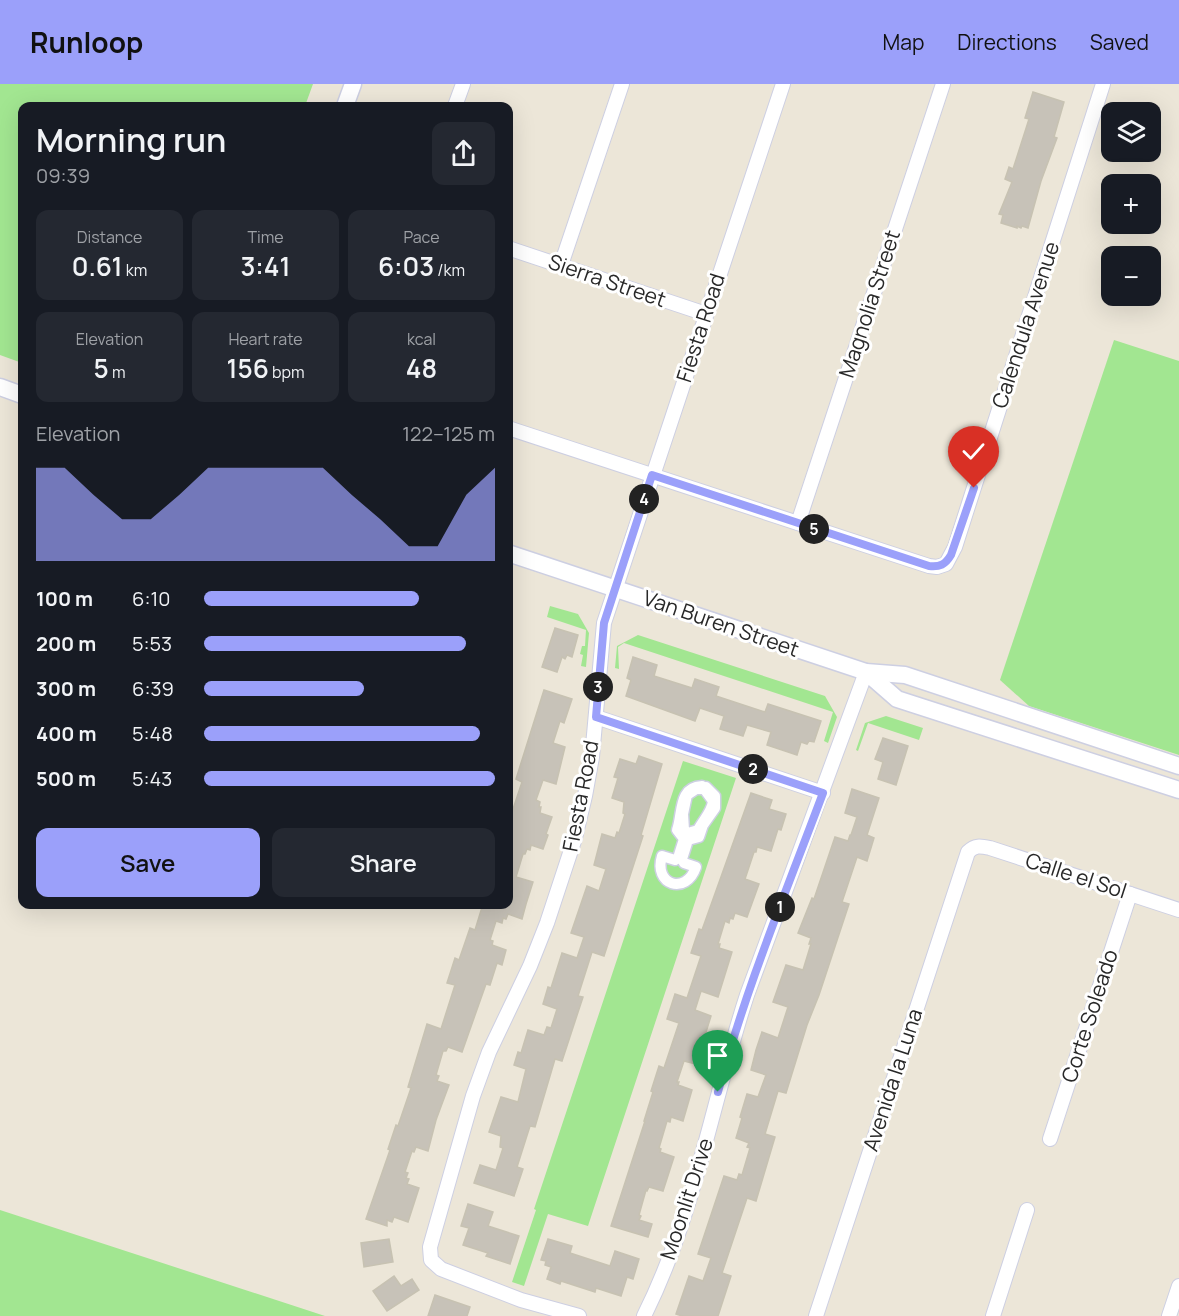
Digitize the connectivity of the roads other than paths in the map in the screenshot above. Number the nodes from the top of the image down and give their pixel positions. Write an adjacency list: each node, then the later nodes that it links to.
1 (353, 84): 7 (street)
2 (463, 84): 8 (street)
3 (622, 84): 10 (street)
4 (783, 84): 11 (street, Fiesta Road)
5 (943, 84): 16 (street, Magnolia Street)
6 (1103, 84): 16 (street, Calendula Avenue)
7 (346, 102)
8 (456, 102)
9 (513, 250): 10 (street, Sierra Street)
10 (561, 265): 11 (street, Sierra Street)
11 (706, 314): 15 (street, Fiesta Road)
12 (0, 387): 13 (street)
13 (18, 394)
14 (513, 430): 15 (street)
15 (652, 475): 16 (street); 18 (street, Fiesta Road)
16 (798, 523)
17 (513, 555): 18 (street, Van Buren Street)
18 (615, 588): 19 (street, Van Buren Street); 20 (street, Fiesta Road)
19 (866, 672): 21 (street, Van Buren Street); 22 (street, Van Buren Street); 23 (street, Moonlit Drive)
20 (596, 717): 23 (street); 31 (street, Fiesta Road)
21 (1179, 766)
22 (1179, 790)
23 (823, 793): 32 (street, Moonlit Drive)
24 (700, 825): 24 (street)
25 (973, 847): 26 (street, Calle el Sol); 33 (street, Avenida la Luna)
26 (1130, 894): 27 (street, Calle el Sol); 28 (street, Corte Soleado)
27 (1179, 910)
28 (1050, 1139)
29 (1027, 1210): 34 (street)
30 (1179, 1286): 35 (street)
31 (579, 1316)
32 (644, 1316)
33 (816, 1316)
34 (993, 1316)
35 (1169, 1316)

